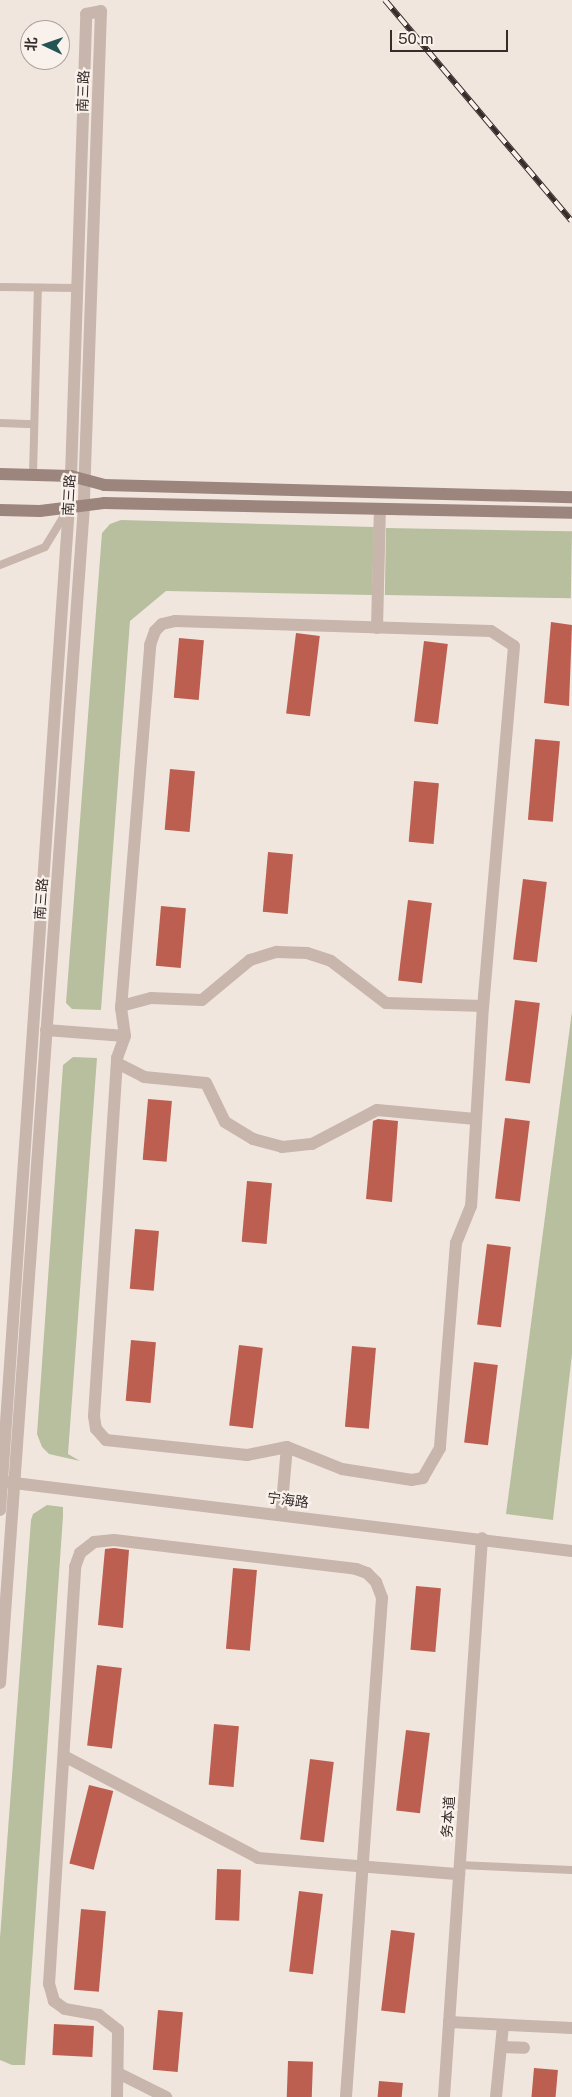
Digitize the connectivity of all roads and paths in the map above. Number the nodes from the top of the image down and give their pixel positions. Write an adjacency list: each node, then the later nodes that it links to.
1 (0, 287): 2 (lane)
2 (38, 288): 3 (lane); 5 (lane)
3 (77, 288): 8 (street, 南三路); 9 (street, 南三路)
4 (0, 423): 5 (lane)
5 (34, 424): 7 (lane)
6 (0, 474): 7 (main road)
7 (32, 475): 8 (main road)
8 (71, 476): 9 (main road); 12 (street, 南三路)
9 (84, 479): 10 (main road); 11 (street, 南三路)
10 (572, 497)
11 (84, 506): 12 (main road); 13 (main road); 20 (street, 南三路)
12 (69, 508): 14 (main road); 16 (lane); 25 (street, 南三路)
13 (380, 509): 15 (main road); 17 (street)
14 (0, 510)
15 (572, 513)
16 (0, 566)
17 (377, 628): 18 (street); 19 (street)
18 (121, 1006): 19 (street); 21 (street)
19 (483, 1006): 23 (street)
20 (46, 1030): 21 (street); 25 (street, 南三路)
21 (125, 1036): 22 (street)
22 (117, 1063): 23 (street); 24 (street)
23 (476, 1118): 24 (street)
24 (287, 1447): 27 (street)
25 (5, 1482): 26 (street, 南三路); 27 (street, 宁海路); 30 (street, 南三路)
26 (0, 1510)
27 (282, 1515): 28 (street, 宁海路)
28 (482, 1538): 29 (street, 宁海路); 33 (street, 务本道)
29 (572, 1551)
30 (0, 1683)
31 (64, 1756): 32 (street); 32 (street); 40 (street)
32 (363, 1867): 33 (street); 43 (street)
33 (459, 1870): 34 (lane); 35 (street, 务本道)
34 (572, 1870)
35 (449, 2022): 36 (street); 44 (street, 务本道)
36 (503, 2025): 37 (street); 38 (street)
37 (572, 2028)
38 (501, 2047): 39 (street); 45 (street)
39 (524, 2048)
40 (118, 2073): 41 (street); 42 (street)
41 (117, 2097)
42 (166, 2097)
43 (346, 2097)
44 (444, 2097)
45 (496, 2097)

